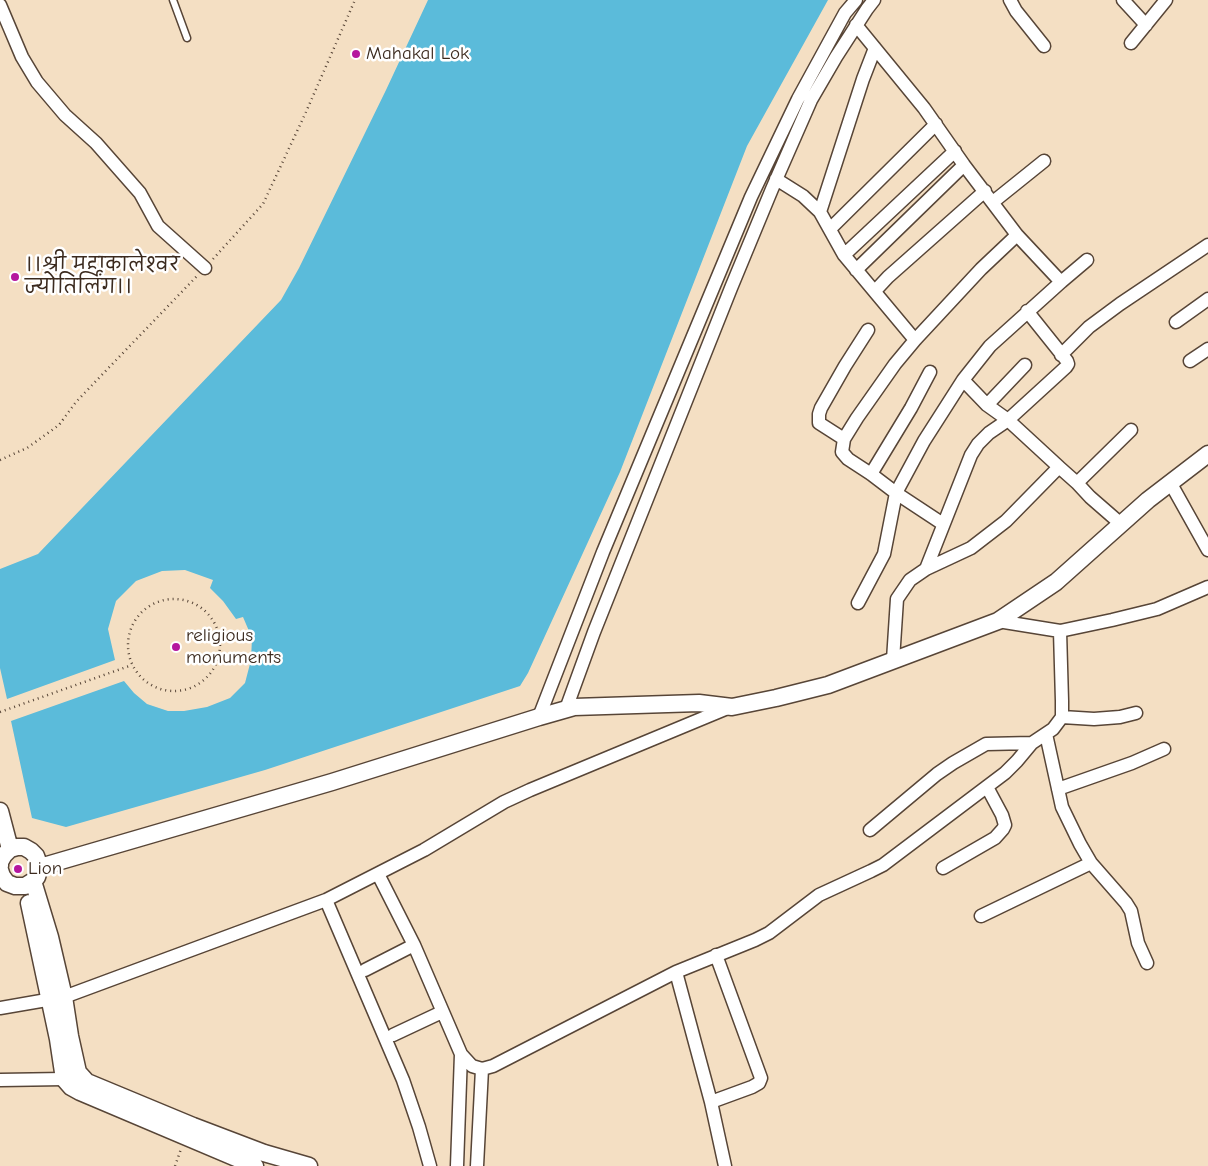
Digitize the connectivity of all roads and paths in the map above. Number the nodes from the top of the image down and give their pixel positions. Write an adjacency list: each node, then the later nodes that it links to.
1 (173, 0): 11 (lane)
2 (356, 0): 28 (path)
3 (856, 0): 33 (street)
4 (874, 0): 9 (street)
5 (1010, 0): 13 (street)
6 (1123, 0): 10 (street)
7 (1166, 0): 10 (street)
8 (0, 5): 28 (street)
9 (856, 25): 14 (street); 19 (street)
10 (1146, 25): 12 (street)
11 (187, 38)
12 (1131, 43)
13 (1044, 46)
14 (875, 48): 15 (street); 22 (street)
15 (936, 124): 16 (street); 23 (street)
16 (955, 151): 18 (street); 26 (street)
17 (1044, 161): 21 (street)
18 (964, 165): 20 (street); 29 (street)
19 (776, 179): 22 (street); 35 (street)
20 (985, 191): 21 (street); 31 (street)
21 (993, 202): 24 (street)
22 (820, 212): 23 (street)
23 (830, 229): 26 (street)
24 (1017, 235): 30 (street); 38 (street)
25 (1208, 245): 40 (street)
26 (844, 255): 29 (street)
27 (1087, 260): 30 (street)
28 (205, 268): 50 (path)
29 (856, 270): 31 (street)
30 (1060, 282): 34 (street)
31 (875, 291): 38 (street)
32 (1208, 299): 36 (street)
33 (704, 310): 35 (street); 70 (street)
34 (1027, 311): 40 (street); 44 (street)
35 (720, 318): 67 (street)
36 (1176, 322)
37 (868, 330): 48 (street)
38 (915, 340): 48 (street)
39 (1208, 349): 41 (street)
40 (1062, 355): 46 (street)
41 (1190, 361)
42 (1025, 366): 45 (street)
43 (930, 372): 52 (street)
44 (963, 380): 45 (street); 55 (street)
45 (987, 405): 46 (street)
46 (1008, 420): 51 (street); 56 (street)
47 (1131, 430): 53 (street)
48 (844, 438): 52 (street)
49 (1208, 454): 54 (street)
50 (0, 460)
51 (1059, 466): 53 (street); 59 (street)
52 (871, 474): 55 (street)
53 (1077, 483): 57 (street)
54 (1171, 484): 57 (street); 58 (street)
55 (896, 493): 56 (street); 61 (street)
56 (943, 524): 59 (street)
57 (1121, 524): 62 (street)
58 (1208, 550)
59 (926, 569): 64 (street)
60 (1207, 589): 63 (street)
61 (858, 603)
62 (998, 621): 63 (street); 64 (street)
63 (1060, 631): 71 (street)
64 (894, 660): 66 (street)
65 (132, 665): 65 (path); 68 (path)
66 (732, 707): 67 (street); 83 (street)
67 (566, 709): 70 (street)
68 (0, 712)
69 (1136, 713): 71 (street)
70 (539, 717): 84 (street)
71 (1062, 717): 72 (street)
72 (1046, 734): 73 (street); 76 (street)
73 (1032, 743): 75 (street); 78 (street)
74 (1164, 748): 76 (street)
75 (986, 787): 81 (street); 88 (street)
76 (1058, 789): 80 (street)
77 (0, 810): 79 (street)
78 (870, 830)
79 (10, 849): 82 (street); 84 (street)
80 (1091, 863): 86 (street); 89 (street)
81 (943, 868)
82 (1, 872): 84 (street)
83 (378, 874): 85 (street); 87 (street)
84 (33, 878): 92 (street)
85 (326, 900): 92 (street); 103 (street)
86 (981, 916)
87 (414, 946): 90 (street); 94 (street)
88 (716, 955): 91 (street); 100 (street)
89 (1147, 963)
90 (365, 970)
91 (676, 972): 97 (street); 100 (street)
92 (57, 998): 93 (street); 98 (street); 101 (street)
93 (0, 1008)
94 (442, 1012): 95 (street); 96 (street)
95 (393, 1036)
96 (462, 1054): 97 (street); 104 (street)
97 (482, 1070): 105 (street)
98 (64, 1079): 99 (street); 101 (street)
99 (0, 1080)
100 (711, 1102): 106 (street)
101 (258, 1162): 102 (street)
102 (309, 1166)
103 (430, 1166)
104 (457, 1166)
105 (477, 1166)
106 (725, 1166)

